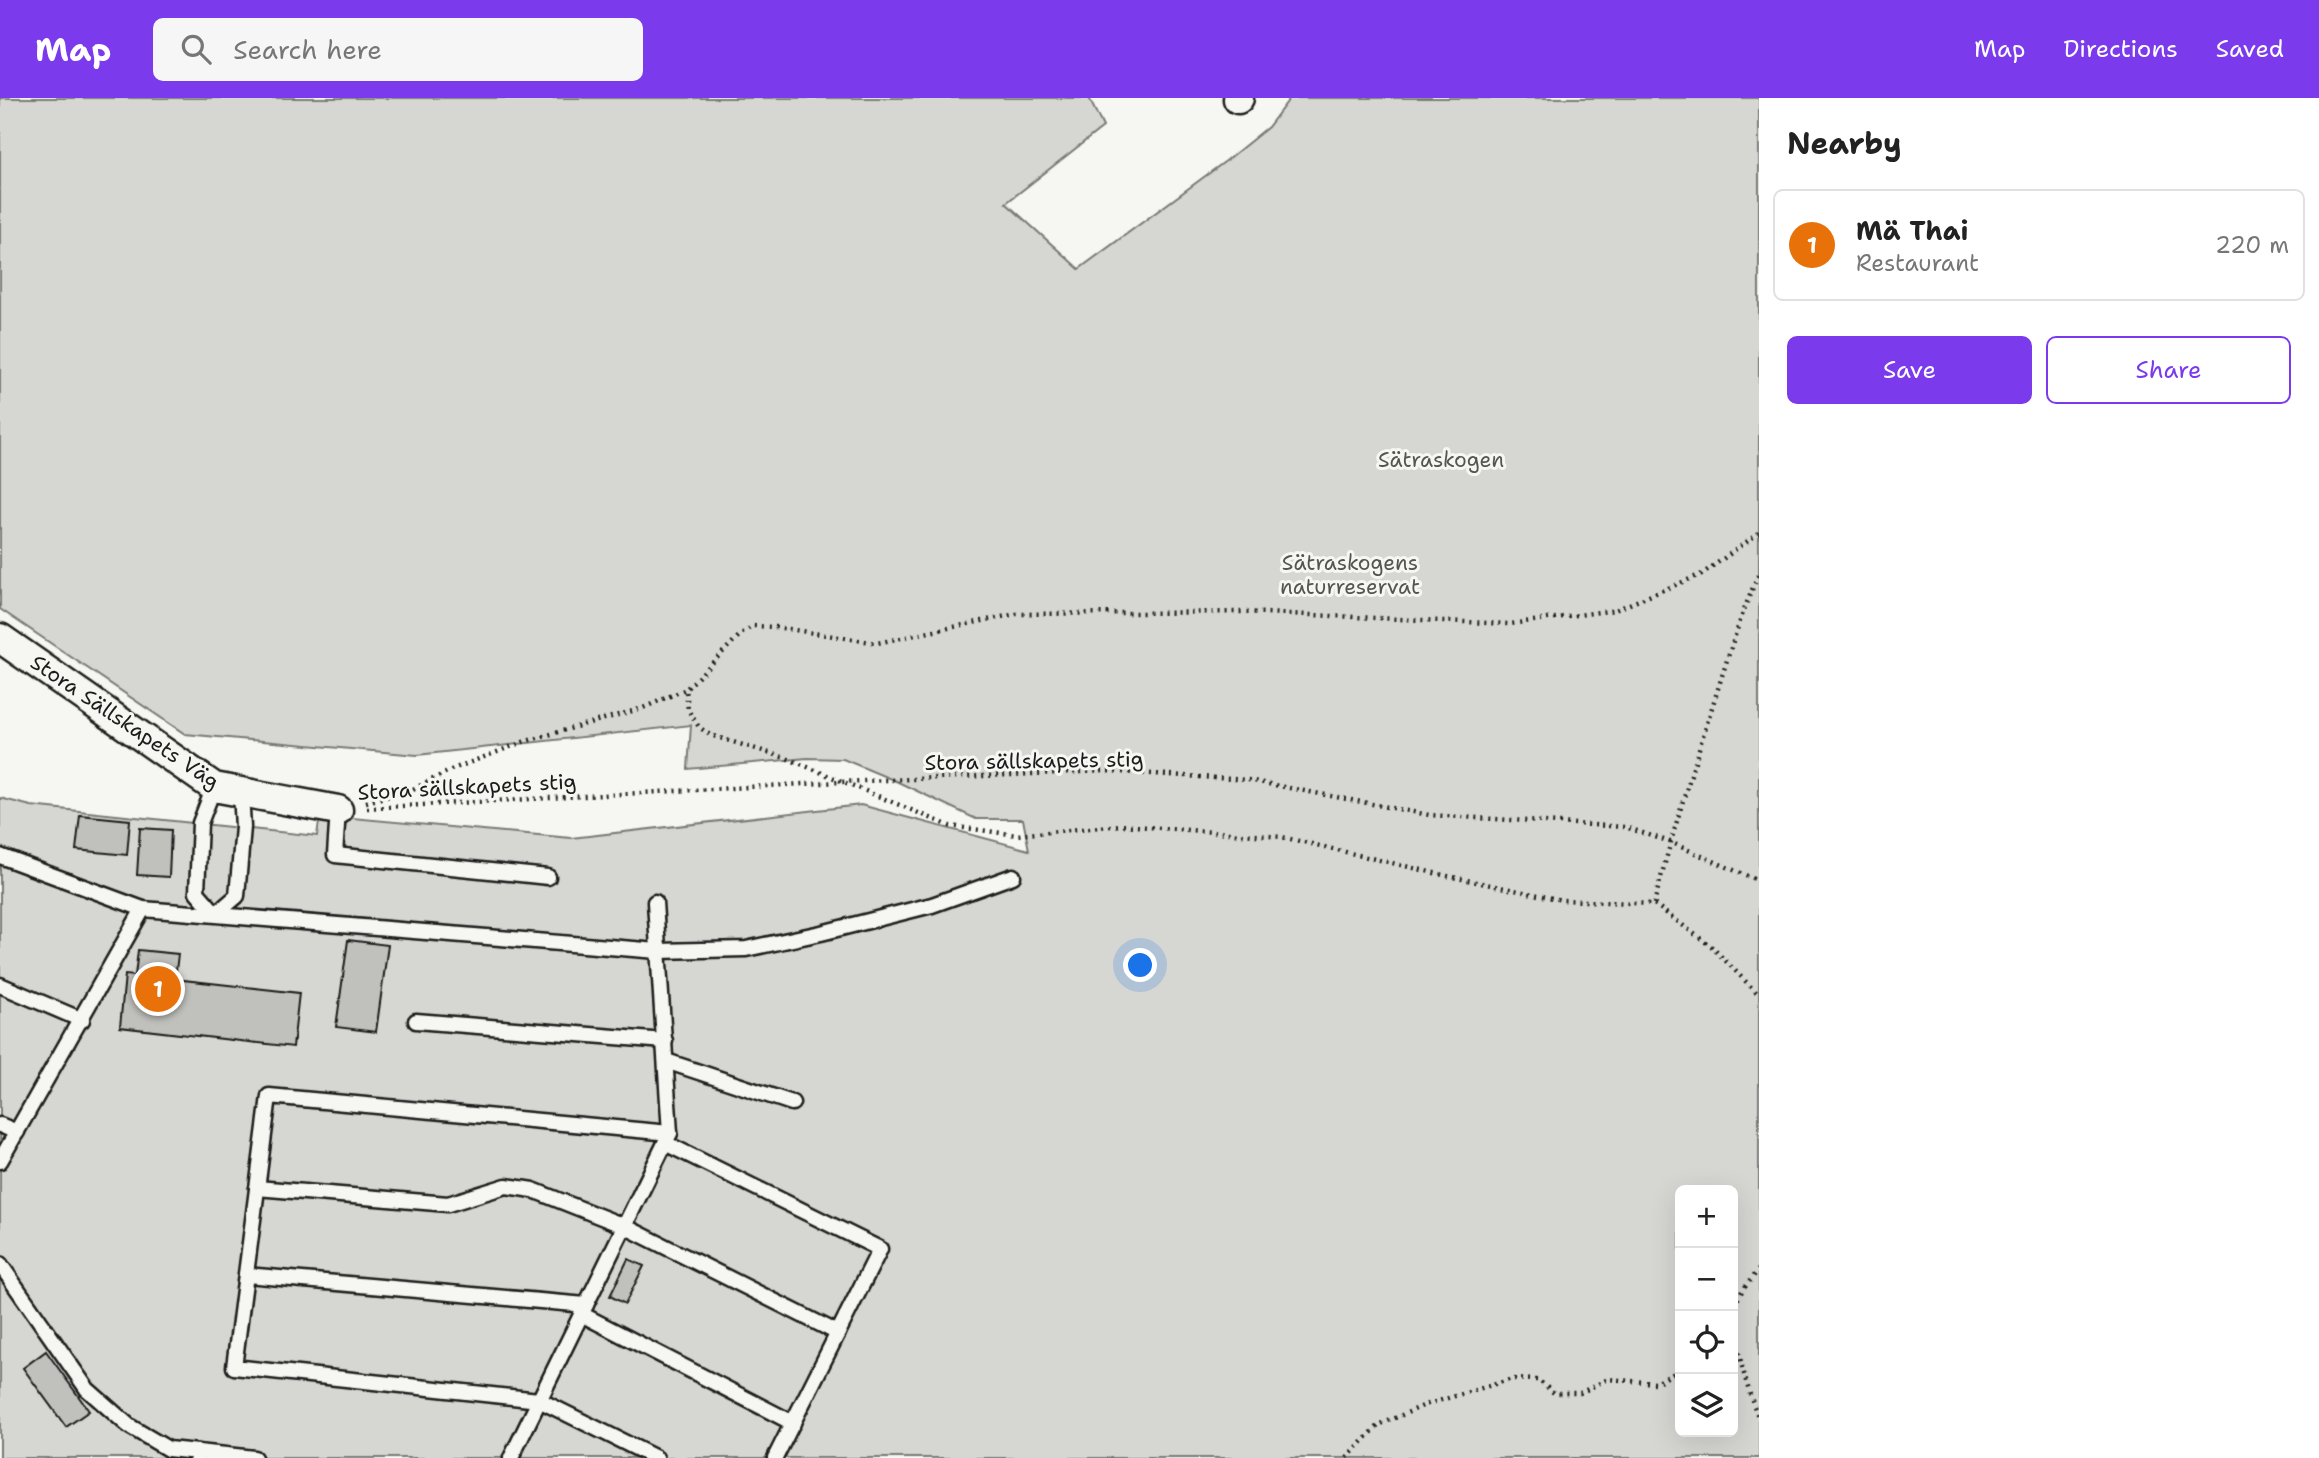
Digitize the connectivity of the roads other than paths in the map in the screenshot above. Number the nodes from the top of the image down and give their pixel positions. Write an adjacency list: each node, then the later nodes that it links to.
1 (0, 638): 2 (street, Stora Sällskapets Väg)
2 (227, 789): 3 (street, Stora Sällskapets Väg); 9 (lane); 9 (lane)
3 (338, 810): 6 (lane)
4 (0, 856): 8 (lane)
5 (1013, 876): 10 (lane)
6 (548, 877)
7 (655, 902): 10 (lane)
8 (143, 909): 9 (lane); 12 (lane)
9 (216, 914): 10 (lane)
10 (657, 951): 14 (lane)
11 (0, 985): 12 (lane)
12 (82, 1020): 18 (lane)
13 (416, 1021): 14 (lane)
14 (665, 1041): 15 (lane)
15 (666, 1060): 16 (lane); 19 (lane)
16 (792, 1103)
17 (0, 1125): 18 (lane)
18 (17, 1132): 20 (lane)
19 (667, 1138): 21 (lane); 22 (lane); 26 (lane)
20 (0, 1161)
21 (257, 1188): 22 (lane); 24 (lane)
22 (624, 1226): 25 (lane); 26 (lane)
23 (0, 1264): 29 (lane)
24 (246, 1275): 25 (lane); 27 (lane)
25 (584, 1310): 27 (lane); 28 (lane)
26 (838, 1333): 28 (lane)
27 (539, 1400): 31 (lane); 32 (lane)
28 (793, 1423): 33 (lane)
29 (197, 1455): 30 (lane)
30 (254, 1458)
31 (511, 1458)
32 (656, 1458)
33 (775, 1458)

